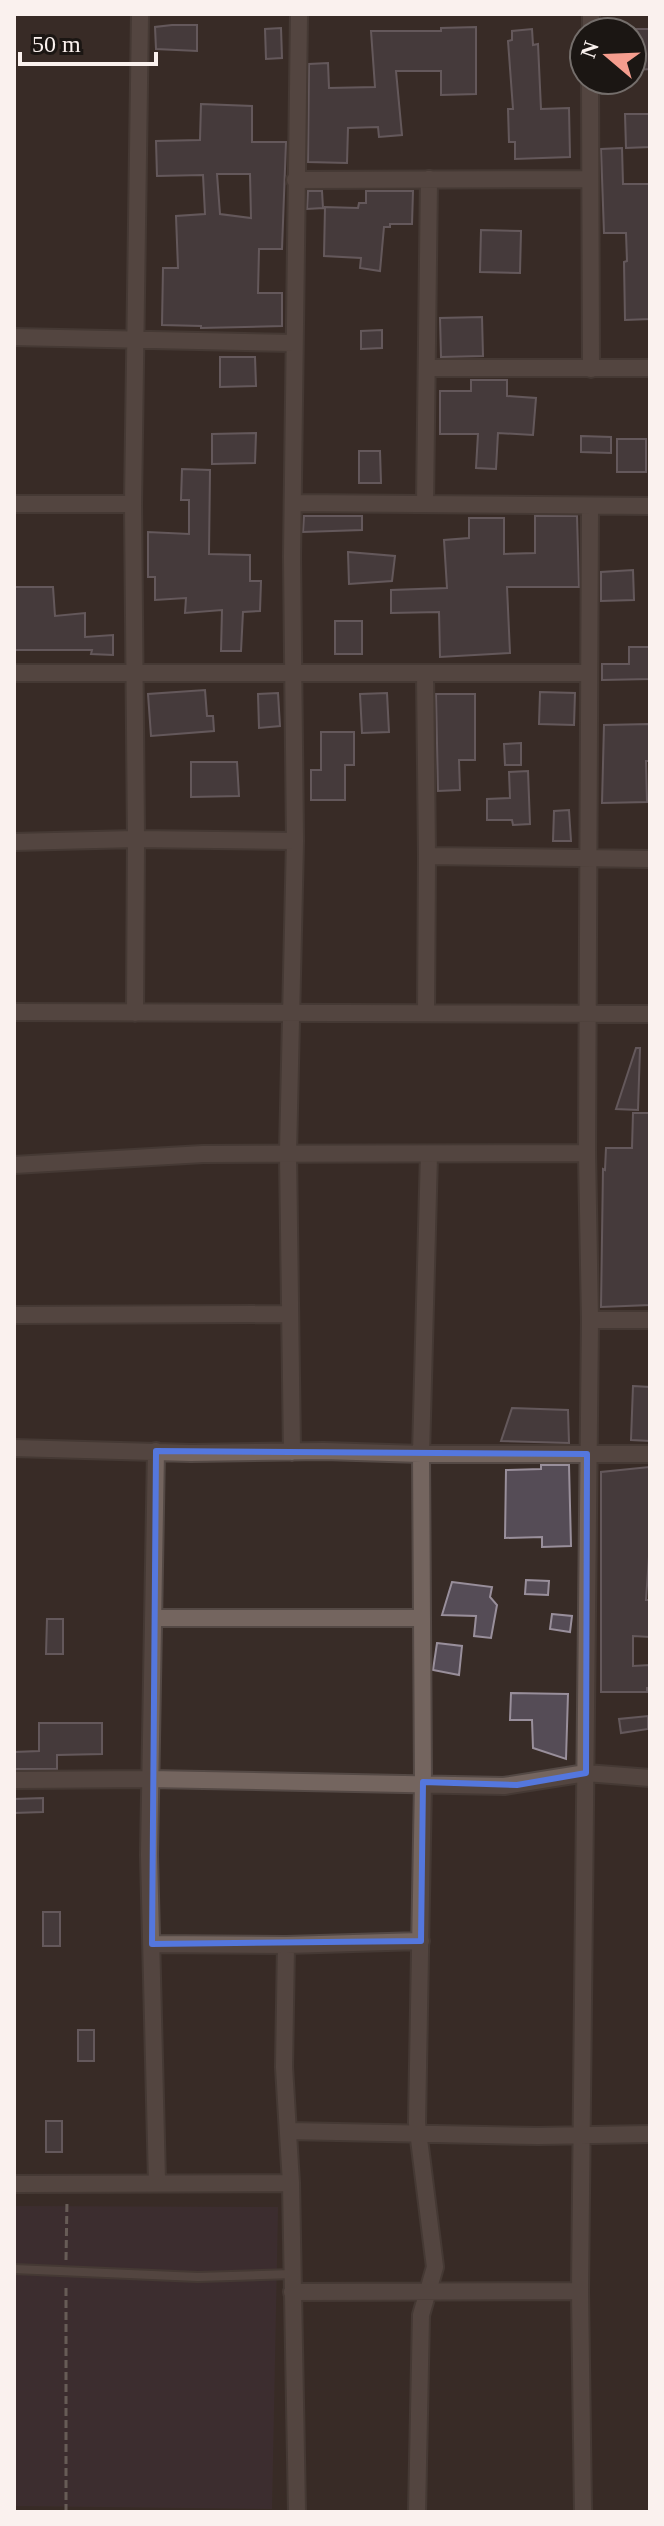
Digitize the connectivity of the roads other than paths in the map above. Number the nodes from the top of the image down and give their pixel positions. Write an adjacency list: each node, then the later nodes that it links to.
1 (140, 14): 8 (street)
2 (299, 14): 6 (street)
3 (590, 96): 5 (street)
4 (429, 179): 5 (street); 6 (street); 10 (street)
5 (588, 179): 12 (street)
6 (295, 180): 9 (street)
7 (14, 337): 8 (street)
8 (136, 341): 9 (street); 15 (street)
9 (294, 343): 13 (street)
10 (427, 368): 12 (street); 16 (street)
11 (650, 368): 12 (street)
12 (591, 369)
13 (293, 503): 16 (street); 20 (street)
14 (14, 504): 15 (street)
15 (133, 504): 23 (street)
16 (425, 504): 17 (street)
17 (590, 506): 18 (street); 22 (street)
18 (650, 506)
19 (14, 673): 23 (street)
20 (295, 673): 21 (street); 23 (street); 25 (street)
21 (425, 673): 22 (street); 27 (street)
22 (588, 673): 28 (street)
23 (135, 674): 24 (street)
24 (136, 839): 25 (street); 26 (street); 31 (street)
25 (295, 841): 32 (street)
26 (14, 842)
27 (427, 856): 28 (street); 33 (street)
28 (589, 858): 29 (street); 35 (street)
29 (650, 859)
30 (14, 1012): 31 (street)
31 (135, 1013): 32 (street)
32 (290, 1013): 33 (street); 36 (street)
33 (426, 1013): 35 (street)
34 (650, 1014): 35 (street)
35 (589, 1015): 37 (street)
36 (288, 1153): 38 (street); 39 (street); 40 (street)
37 (587, 1153): 38 (street); 42 (street)
38 (429, 1154): 47 (street)
39 (14, 1165)
40 (289, 1314): 41 (street); 46 (street)
41 (14, 1315)
42 (590, 1320): 43 (street); 48 (street)
43 (650, 1320)
44 (14, 1448): 45 (street)
45 (156, 1451): 46 (street); 50 (street)
46 (292, 1452): 47 (street)
47 (421, 1454): 48 (street); 51 (street)
48 (587, 1454): 49 (street); 52 (street)
49 (650, 1454)
50 (153, 1618): 51 (street); 54 (street)
51 (422, 1618): 56 (street)
52 (586, 1773): 53 (street); 56 (street); 63 (street)
53 (650, 1778)
54 (150, 1779): 55 (street); 56 (street); 58 (street)
55 (14, 1780)
56 (423, 1782): 57 (street)
57 (421, 1941): 59 (street); 61 (street)
58 (152, 1944): 59 (street); 64 (street)
59 (286, 1945): 60 (street)
60 (288, 2131): 61 (street); 65 (street)
61 (418, 2134): 63 (street); 71 (street)
62 (650, 2134): 63 (street)
63 (583, 2136): 69 (street)
64 (157, 2182): 65 (street); 66 (street)
65 (291, 2183): 68 (street)
66 (14, 2184)
67 (14, 2269): 68 (lane)
68 (293, 2274): 70 (street)
69 (580, 2291): 71 (street); 74 (street)
70 (292, 2292): 71 (street); 72 (street)
71 (429, 2293): 73 (street)
72 (297, 2512)
73 (417, 2512)
74 (583, 2512)

